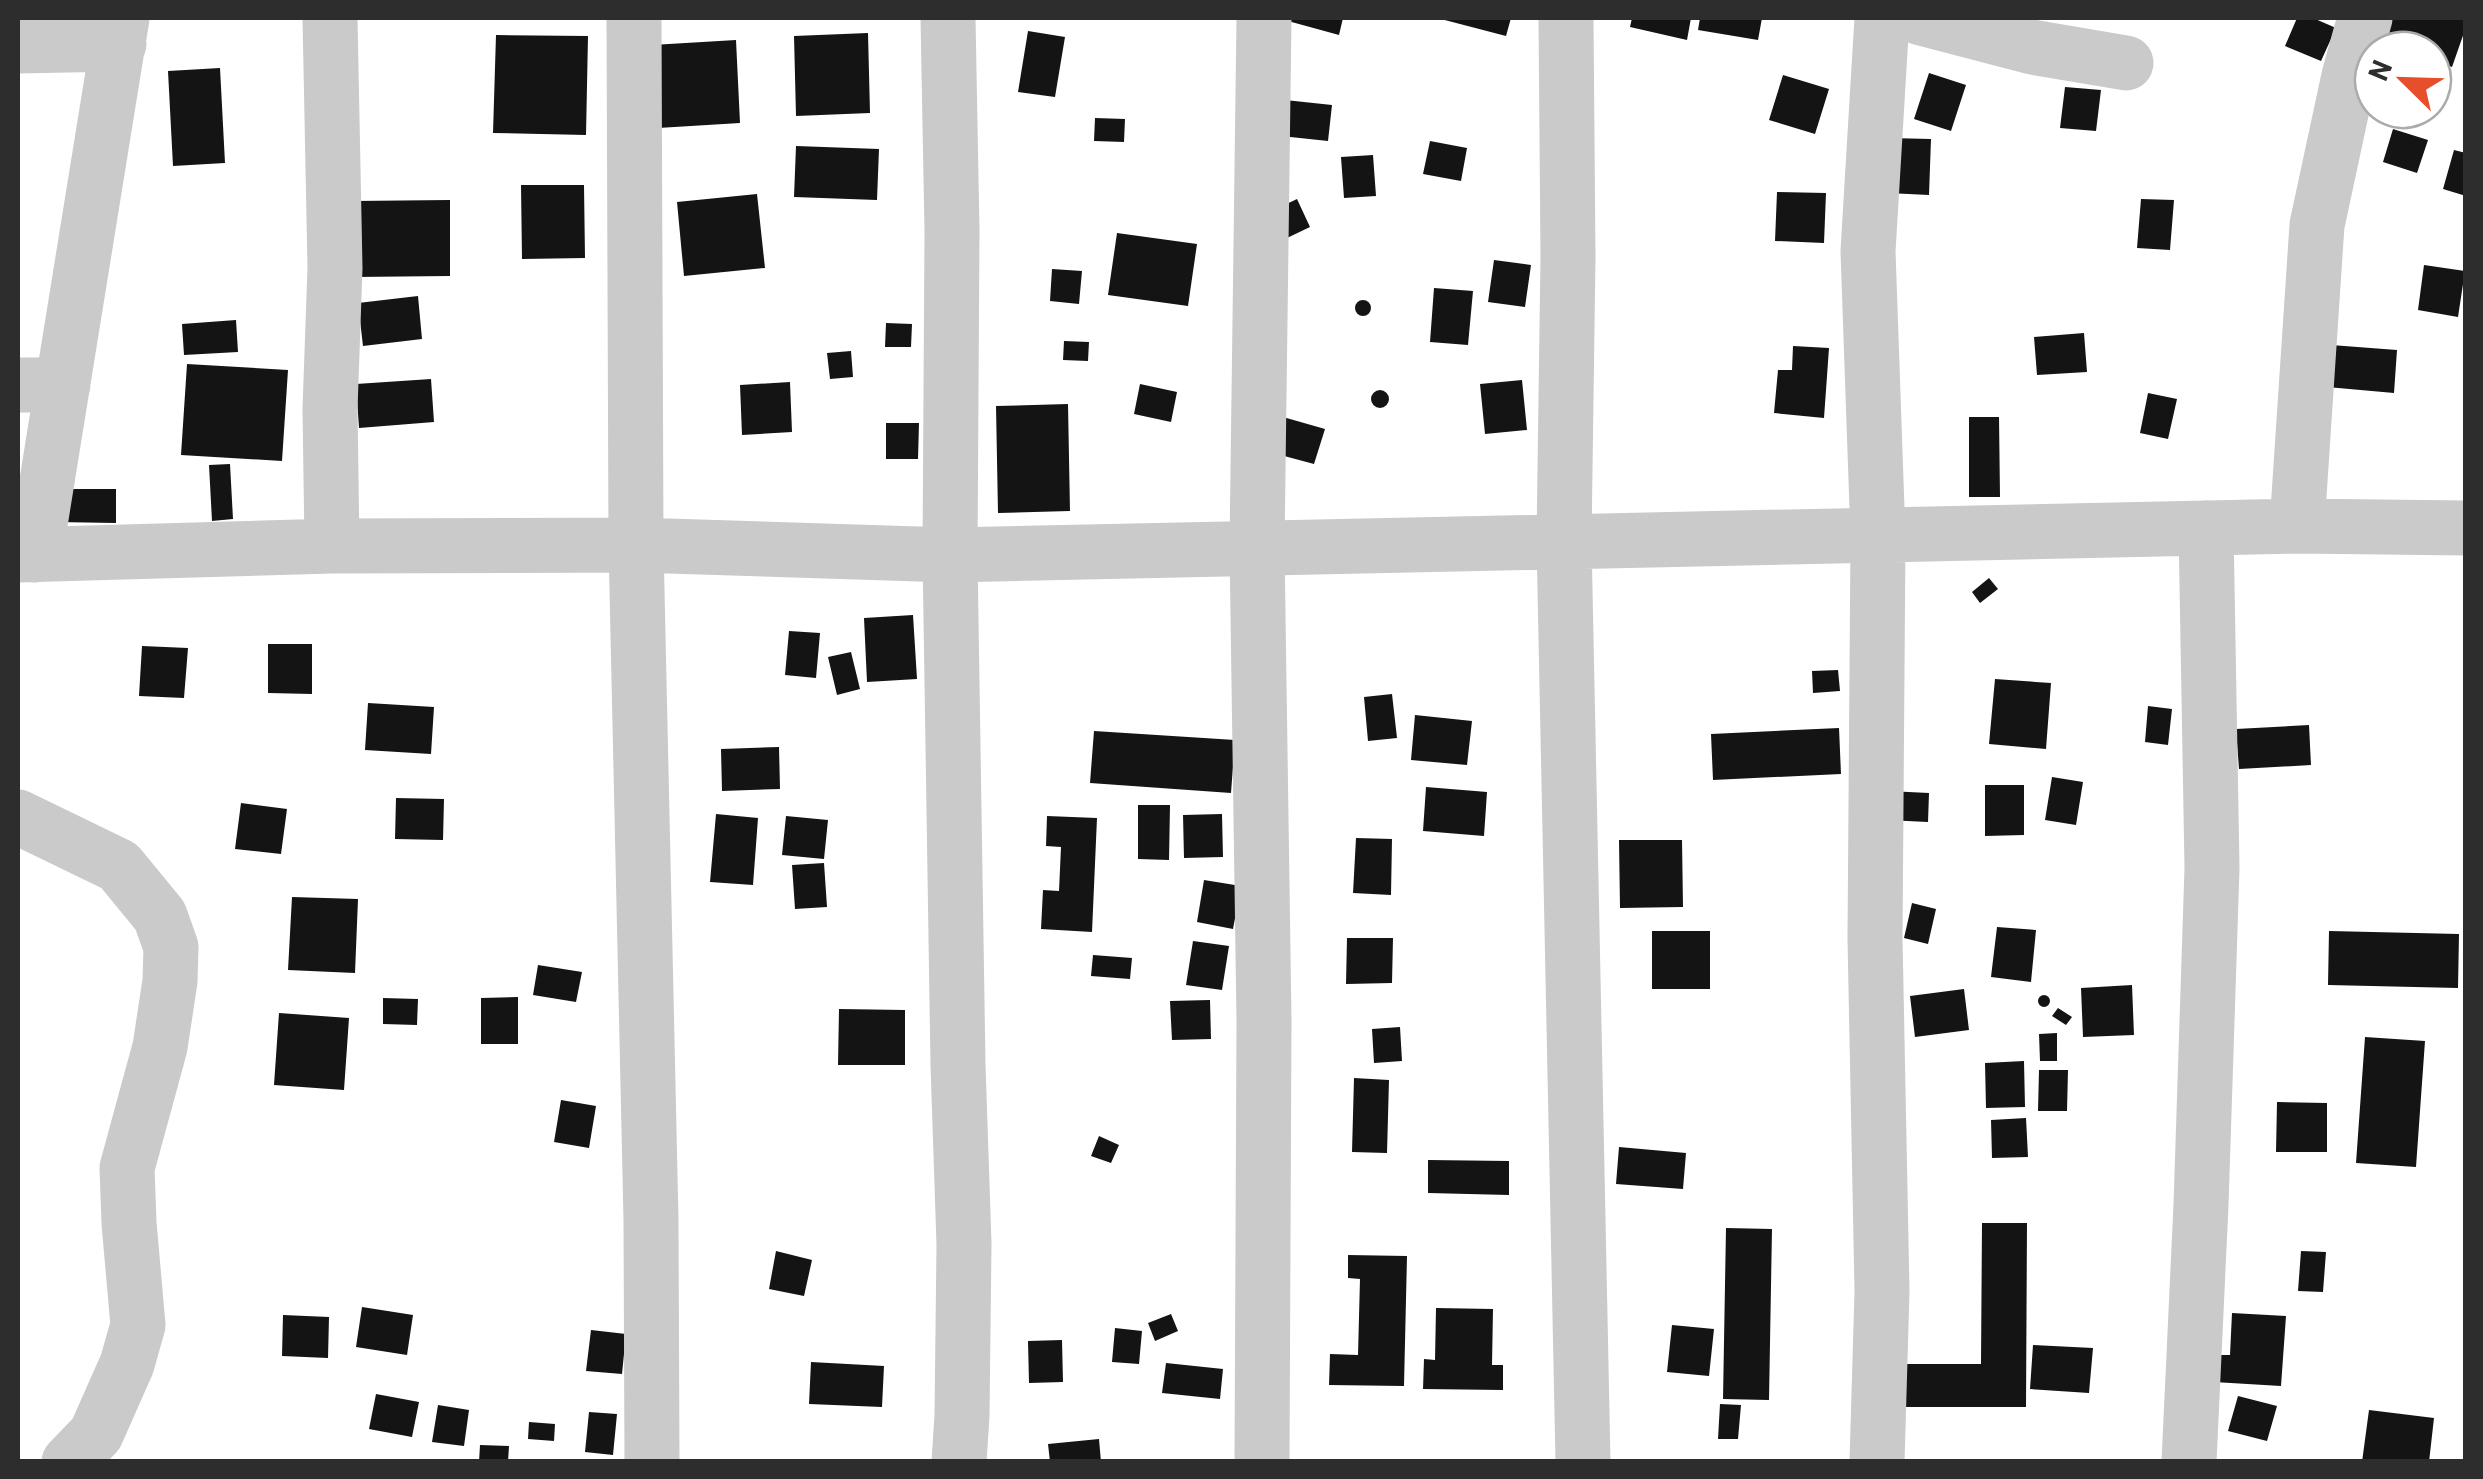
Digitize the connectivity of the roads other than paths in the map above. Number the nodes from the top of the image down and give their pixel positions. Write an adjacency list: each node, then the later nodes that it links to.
1 (330, 18): 19 (street)
2 (634, 18): 18 (street)
3 (948, 18): 21 (street)
4 (1264, 18): 20 (street)
5 (1566, 18): 17 (street)
6 (1882, 18): 16 (street)
7 (1921, 18): 11 (street)
8 (2365, 18): 13 (street)
9 (121, 31): 10 (street); 12 (street)
10 (18, 46)
11 (2126, 62)
12 (40, 385): 22 (street)
13 (2297, 526): 14 (street); 15 (street)
14 (2206, 528): 16 (street); 30 (street)
15 (2466, 528)
16 (1878, 536): 17 (street); 29 (street)
17 (1564, 541): 20 (street); 28 (street)
18 (636, 545): 19 (street); 21 (street); 25 (street)
19 (332, 546): 22 (street)
20 (1257, 547): 21 (street); 27 (street)
21 (950, 555): 26 (street)
22 (26, 556)
23 (18, 817): 24 (street)
24 (70, 1462)
25 (652, 1462)
26 (959, 1462)
27 (1262, 1462)
28 (1583, 1462)
29 (1877, 1462)
30 (2189, 1462)

